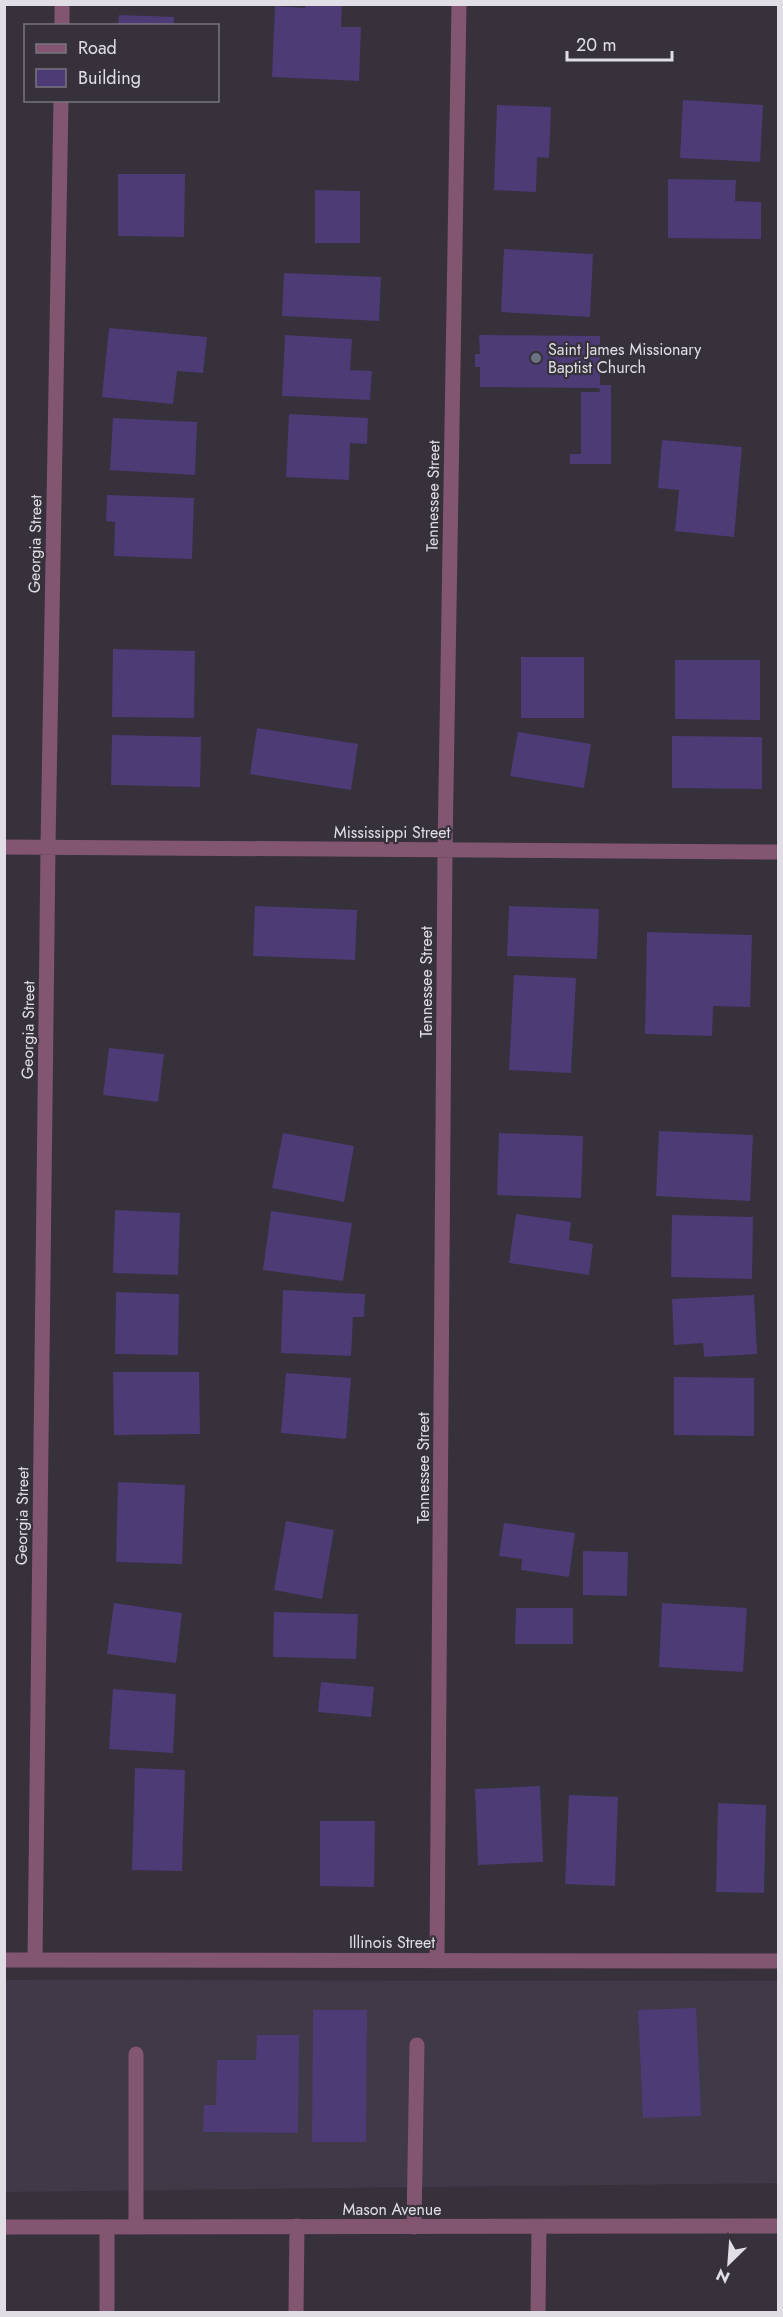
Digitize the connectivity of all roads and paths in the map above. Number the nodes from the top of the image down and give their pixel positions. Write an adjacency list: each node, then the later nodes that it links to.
1 (62, 4): 3 (street)
2 (459, 4): 7 (street, Tennessee Street)
3 (62, 24)
4 (61, 102): 6 (street, Georgia Street)
5 (4, 847): 6 (street, Mississippi Street)
6 (48, 847): 7 (street, Mississippi Street); 10 (street, Georgia Street)
7 (445, 850): 8 (street, Mississippi Street); 11 (street, Tennessee Street)
8 (778, 852)
9 (4, 1960): 10 (street, Illinois Street)
10 (35, 1960): 11 (street, Illinois Street)
11 (437, 1960): 12 (street, Illinois Street)
12 (778, 1961)
13 (417, 2045): 20 (street)
14 (136, 2054): 19 (street)
15 (297, 2226): 19 (street, Mason Avenue); 20 (street, Mason Avenue); 23 (street)
16 (778, 2226): 21 (street, Mason Avenue)
17 (4, 2227): 18 (street, Mason Avenue)
18 (107, 2227): 19 (street, Mason Avenue); 22 (street)
19 (136, 2227)
20 (414, 2227): 21 (street, Mason Avenue)
21 (539, 2227): 24 (street)
22 (107, 2313)
23 (296, 2313)
24 (538, 2313)

